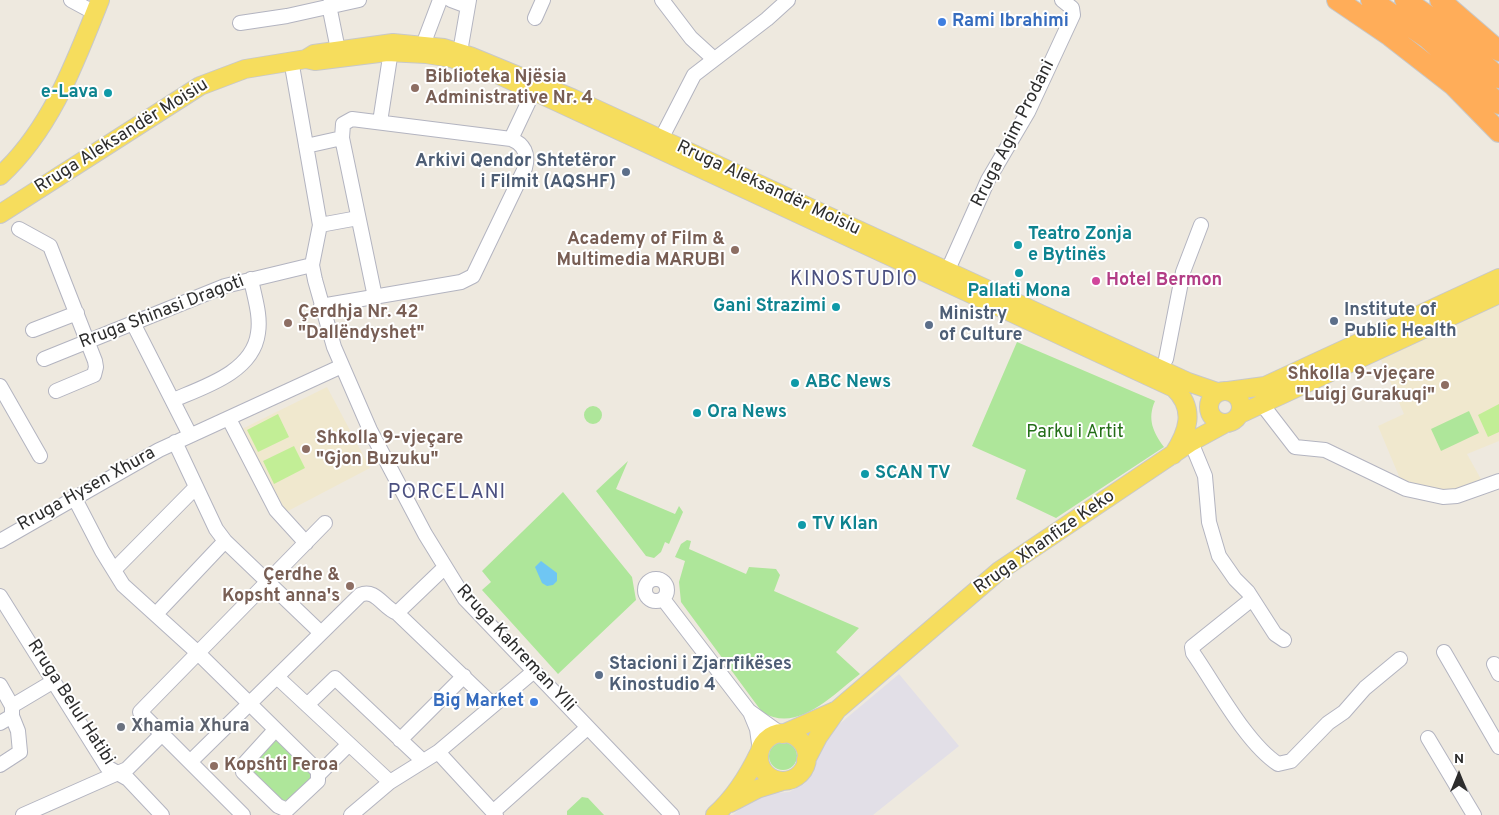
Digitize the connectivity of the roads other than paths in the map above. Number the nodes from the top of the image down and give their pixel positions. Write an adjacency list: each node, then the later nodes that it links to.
1 (71, 0): 15 (street)
2 (440, 0): 18 (street)
3 (451, 0): 13 (street)
4 (543, 0): 16 (street)
5 (662, 0): 24 (street)
6 (788, 0): 24 (street)
7 (1062, 0): 41 (street, Rruga Agim Prodani)
8 (1336, 0): 29 (highway)
9 (1371, 0): 27 (highway)
10 (1405, 0): 25 (highway)
11 (1440, 0): 21 (highway)
12 (350, 1): 14 (street)
13 (468, 3): 22 (street)
14 (329, 5): 17 (street); 20 (street)
15 (98, 6): 34 (main road)
16 (536, 18)
17 (240, 23)
18 (423, 45): 19 (main road, Rruga Aleksandër Moisiu); 22 (main road, Rruga Aleksandër Moisiu)
19 (392, 48): 20 (main road, Rruga Aleksandër Moisiu); 23 (main road, Rruga Aleksandër Moisiu); 26 (main road, Rruga Aleksandër Moisiu); 28 (street)
20 (338, 50): 23 (main road, Rruga Aleksandër Moisiu)
21 (1499, 51)
22 (460, 52): 26 (main road, Rruga Aleksandër Moisiu)
23 (299, 59): 33 (street, Rruga Kahreman Ylli); 35 (main road, Rruga Aleksandër Moisiu)
24 (714, 59): 32 (street)
25 (1499, 78)
26 (535, 86): 31 (street); 32 (main road, Rruga Aleksandër Moisiu); 55 (main road, Rruga Aleksandër Moisiu)
27 (1499, 104)
28 (380, 122): 30 (street); 31 (street)
29 (1499, 132)
30 (342, 138): 33 (street); 36 (street)
31 (511, 139): 45 (street)
32 (661, 139): 41 (main road, Rruga Aleksandër Moisiu)
33 (306, 146): 37 (street, Rruga Kahreman Ylli)
34 (0, 176)
35 (0, 214)
36 (358, 218): 37 (street); 45 (street)
37 (320, 225): 40 (street, Rruga Kahreman Ylli)
38 (1201, 225): 51 (street)
39 (18, 229): 47 (street)
40 (312, 265): 42 (street, Rruga Shinasi Dragoti); 46 (street, Rruga Kahreman Ylli)
41 (947, 272): 58 (main road, Rruga Aleksandër Moisiu)
42 (251, 278): 48 (street, Rruga Shinasi Dragoti); 57 (street)
43 (1499, 278): 58 (main road)
44 (1499, 294): 59 (main road, Rruga Xhanfize Keko)
45 (375, 297): 46 (street)
46 (321, 306): 53 (street, Rruga Kahreman Ylli)
47 (77, 313): 49 (street); 50 (street)
48 (133, 323): 50 (street, Rruga Shinasi Dragoti); 57 (street)
49 (33, 330)
50 (87, 342): 52 (street, Rruga Shinasi Dragoti); 56 (street)
51 (1166, 359)
52 (44, 360)
53 (342, 366): 61 (street, Rruga Hysen Xhura); 75 (street, Rruga Kahreman Ylli)
54 (0, 386): 67 (street)
55 (1174, 388): 58 (main road); 66 (main road)
56 (56, 391)
57 (173, 400): 63 (street)
58 (1216, 400): 60 (main road); 62 (main road); 65 (main road)
59 (1261, 403): 60 (main road, Rruga Xhanfize Keko); 68 (street)
60 (1240, 414): 62 (main road, Rruga Xhanfize Keko)
61 (228, 419): 63 (street, Rruga Hysen Xhura); 74 (street)
62 (1224, 424): 65 (main road, Rruga Xhanfize Keko)
63 (190, 436): 64 (street, Rruga Hysen Xhura)
64 (175, 442): 69 (street, Rruga Hysen Xhura); 70 (street, Rruga Hysen Xhura)
65 (1191, 442): 66 (main road, Rruga Xhanfize Keko); 80 (street)
66 (1173, 455): 96 (main road, Rruga Xhanfize Keko)
67 (40, 456)
68 (1499, 480)
69 (196, 487): 73 (street, Rruga Hysen Xhura); 76 (street)
70 (74, 497): 72 (street, Rruga Hysen Xhura); 76 (street)
71 (325, 523): 74 (street)
72 (0, 540)
73 (225, 541): 77 (street, Rruga Hysen Xhura); 82 (street)
74 (306, 543): 77 (street)
75 (444, 568): 81 (street); 88 (street, Rruga Kahreman Ylli)
76 (114, 570): 82 (street)
77 (267, 581): 83 (street, Rruga Hysen Xhura); 86 (street)
78 (0, 596): 91 (street, Rruga Belul Hatibi)
79 (663, 599): 97 (street)
80 (1252, 599): 84 (street); 87 (street)
81 (397, 613): 83 (street); 89 (street)
82 (156, 614): 86 (street)
83 (320, 633): 90 (street)
84 (1284, 640)
85 (1444, 652): 106 (street)
86 (198, 653): 93 (street); 101 (street)
87 (1400, 659)
88 (533, 672): 95 (street); 99 (street, Rruga Kahreman Ylli)
89 (464, 676): 95 (street); 104 (street)
90 (278, 677): 93 (street); 94 (street)
91 (54, 682): 98 (street); 113 (street, Rruga Belul Hatibi)
92 (0, 685): 98 (street)
93 (250, 704): 100 (street); 111 (street)
94 (308, 705): 104 (street); 105 (street)
95 (493, 705): 107 (street)
96 (837, 710): 102 (main road, Rruga Xhanfize Keko); 109 (main road, Rruga Xhanfize Keko)
97 (749, 711): 102 (street); 108 (street)
98 (8, 715): 112 (street)
99 (587, 728): 118 (street); 123 (street, Rruga Kahreman Ylli)
100 (275, 730): 114 (street); 114 (street)
101 (162, 734): 111 (street); 113 (street)
102 (782, 734): 108 (main road); 109 (main road)
103 (1428, 738): 124 (street)
104 (400, 740): 110 (street)
105 (349, 744): 114 (street); 116 (street)
106 (1499, 746)
107 (438, 752): 110 (street); 118 (street)
108 (760, 752): 115 (main road); 117 (main road)
109 (806, 760): 115 (main road)
110 (423, 761): 116 (street)
111 (190, 762): 121 (street)
112 (0, 765)
113 (118, 773): 119 (street, Rruga Belul Hatibi); 120 (street)
114 (319, 774)
115 (783, 781): 117 (main road)
116 (390, 782): 122 (street)
117 (720, 810)
118 (495, 813)
119 (24, 815)
120 (162, 815)
121 (243, 815)
122 (351, 815)
123 (672, 815)
124 (1474, 815)

